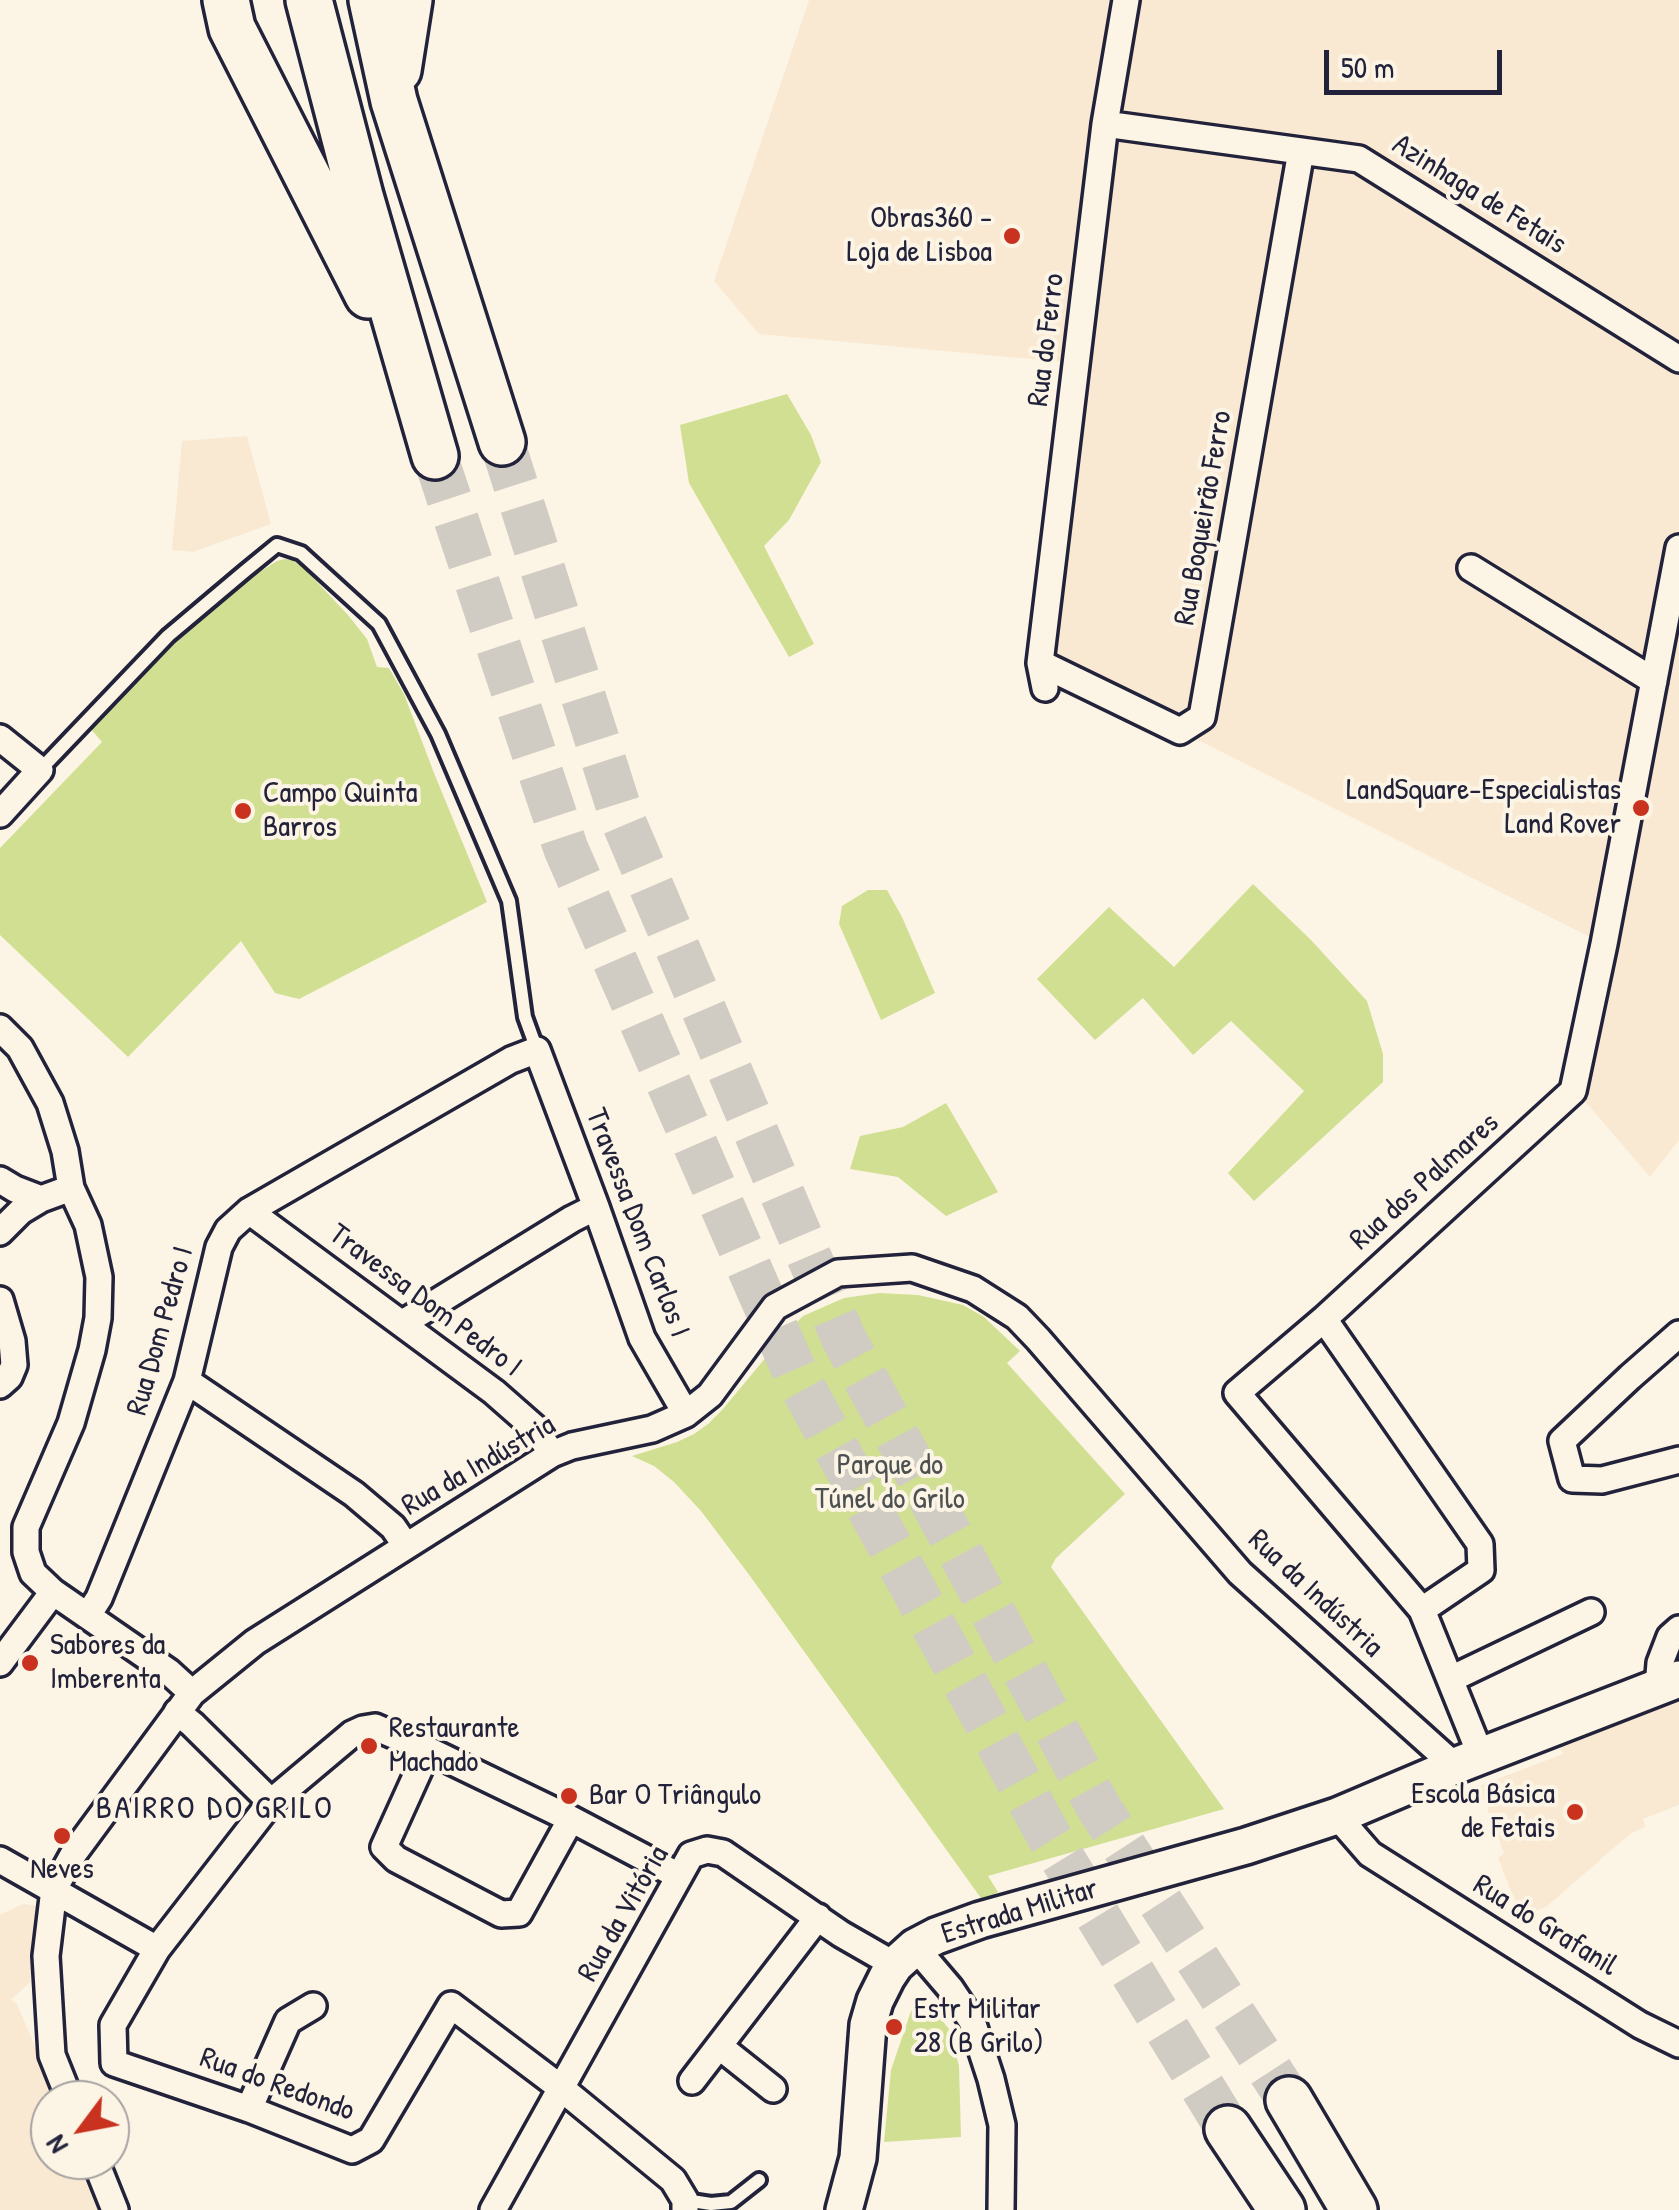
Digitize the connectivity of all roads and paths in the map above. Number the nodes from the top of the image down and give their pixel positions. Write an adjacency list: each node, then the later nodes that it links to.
1 (226, 0): 10 (highway)
2 (309, 0): 10 (highway)
3 (372, 0): 6 (highway)
4 (409, 0): 6 (highway)
5 (1126, 0): 7 (street, Rua do Ferro)
6 (394, 102): 11 (highway)
7 (1105, 124): 8 (street, Azinhaga de Fetais); 15 (street, Rua do Ferro)
8 (1301, 151): 9 (street, Azinhaga de Fetais); 15 (street, Rua Boqueirão Ferro)
9 (1679, 359)
10 (417, 394): 12 (highway)
11 (502, 442)
12 (435, 456)
13 (1679, 548): 16 (street, Rua dos Palmares)
14 (1472, 568): 16 (street)
15 (1042, 675)
16 (1654, 681): 29 (street, Rua dos Palmares)
17 (0, 738): 18 (street)
18 (40, 770): 19 (street); 21 (lane)
19 (0, 814)
20 (0, 1028): 23 (street)
21 (537, 1050): 25 (street, Travessa Dom Carlos I); 26 (street, Rua Dom Pedro I)
22 (0, 1180): 24 (street)
23 (71, 1188): 24 (street); 38 (street)
24 (41, 1199): 27 (street)
25 (596, 1207): 30 (street); 34 (street, Travessa Dom Carlos I)
26 (249, 1211): 30 (street, Travessa Dom Pedro I); 32 (street, Rua Dom Pedro I)
27 (0, 1232)
28 (0, 1300): 33 (street)
29 (1324, 1319): 39 (street); 39 (street, Rua dos Palmares)
30 (403, 1322): 35 (street, Travessa Dom Pedro I)
31 (1679, 1334): 36 (street)
32 (187, 1380): 37 (street); 41 (street, Rua Dom Pedro I)
33 (0, 1385)
34 (686, 1414): 35 (street, Rua da Indústria); 48 (street, Rua da Indústria)
35 (552, 1454): 37 (street, Rua da Indústria)
36 (1679, 1460)
37 (406, 1546): 46 (street, Rua da Indústria)
38 (53, 1592): 41 (street); 43 (street)
39 (1422, 1610): 44 (street, Rua dos Palmares)
40 (1591, 1612): 44 (street)
41 (88, 1615): 46 (street)
42 (1679, 1630): 45 (street)
43 (0, 1663)
44 (1452, 1680): 48 (street, Rua dos Palmares)
45 (1668, 1683): 48 (street, Estrada Militar)
46 (184, 1702): 49 (street); 54 (street, Rua da Indústria)
47 (428, 1750): 49 (street); 51 (street); 51 (street)
48 (1468, 1760): 50 (street, Estrada Militar)
49 (271, 1802): 56 (street)
50 (1337, 1816): 57 (street, Estrada Militar); 59 (street, Rua do Grafanil)
51 (570, 1819): 53 (street)
52 (4, 1870): 54 (street)
53 (679, 1876): 55 (street, Rua da Vitória); 63 (street, Rua da Vitória)
54 (54, 1889): 56 (street); 61 (street, Rua da Indústria)
55 (818, 1917): 57 (street, Rua da Vitória); 60 (street)
56 (157, 1949): 65 (street, Rua do Redondo)
57 (905, 1956): 73 (street); 74 (street)
58 (313, 2006): 65 (street)
59 (1679, 2044)
60 (719, 2046): 62 (street); 64 (street)
61 (62, 2080)
62 (692, 2081)
63 (562, 2088): 65 (street, Rua do Redondo); 70 (street); 72 (street, Rua da Vitória)
64 (773, 2089)
65 (249, 2109)
66 (1228, 2129): 69 (highway)
67 (103, 2180): 71 (street)
68 (759, 2180): 70 (lane)
69 (1275, 2204)
70 (685, 2205)
71 (115, 2210)
72 (492, 2210)
73 (844, 2210)
74 (1001, 2210)
75 (1354, 2210): 76 (highway)
76 (1386, 2210)

